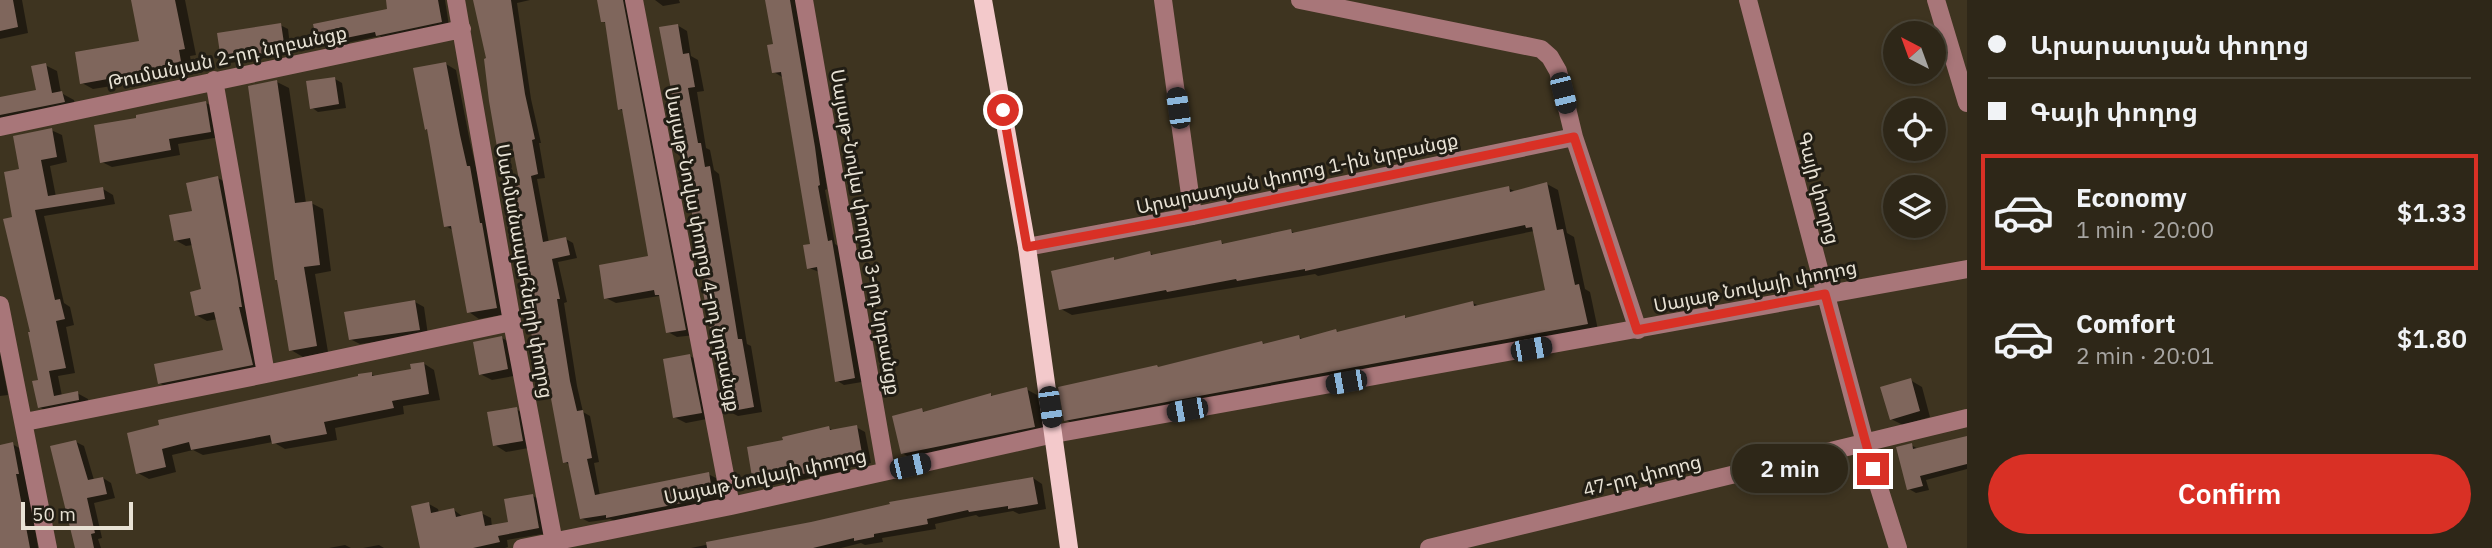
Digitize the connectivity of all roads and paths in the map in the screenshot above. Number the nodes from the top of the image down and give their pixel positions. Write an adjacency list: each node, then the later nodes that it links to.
1 (456, 0): 9 (street, Սահմանապահների փողոց)
2 (634, 0): 27 (street, Սայաթ-Նովա փողոց 4-րդ նրբանցք)
3 (804, 0): 26 (street, Սայաթ-Նովա փողոց 3-րդ նրբանցք)
4 (984, 0): 15 (main road)
5 (1163, 0): 14 (street)
6 (1300, 0): 13 (street)
7 (1748, 0): 17 (street, Գայի փողոց)
8 (1936, 0): 11 (street)
9 (462, 29): 10 (street, Թումանյան 2-րդ նրբանցք); 19 (street, Սահմանապահների փողոց)
10 (214, 80): 12 (street, Թումանյան 2-րդ նրբանցք); 21 (street)
11 (1967, 103)
12 (0, 127)
13 (1574, 137): 14 (street, Արարատյան փողոց 1-ին նրբանցք); 20 (street)
14 (1194, 216): 15 (street, Արարատյան փողոց 1-ին նրբանցք)
15 (1027, 247): 24 (main road)
16 (1967, 269): 17 (street, Սայաթ Նովայի փողոց)
17 (1825, 294): 20 (street, Սայաթ Նովայի փողոց); 25 (street, Գայի փողոց)
18 (0, 306): 23 (street)
19 (512, 322): 21 (street); 28 (street, Սահմանապահների փողոց)
20 (1637, 330): 24 (street, Սայաթ Նովայի փողոց)
21 (266, 374): 23 (street)
22 (1967, 418): 25 (street, 47-րդ փողոց)
23 (25, 422): 29 (street)
24 (1054, 434): 26 (street, Սայաթ Նովայի փողոց); 31 (main road)
25 (1865, 443): 32 (street, 47-րդ փողոց); 33 (street, Գայի փողոց)
26 (886, 471): 27 (street, Սայաթ Նովայի փողոց)
27 (731, 506): 28 (street, Սայաթ Նովայի փողոց)
28 (555, 545): 30 (street, Սայաթ Նովայի փողոց)
29 (48, 548)
30 (522, 548)
31 (1069, 548)
32 (1429, 548)
33 (1898, 548)

